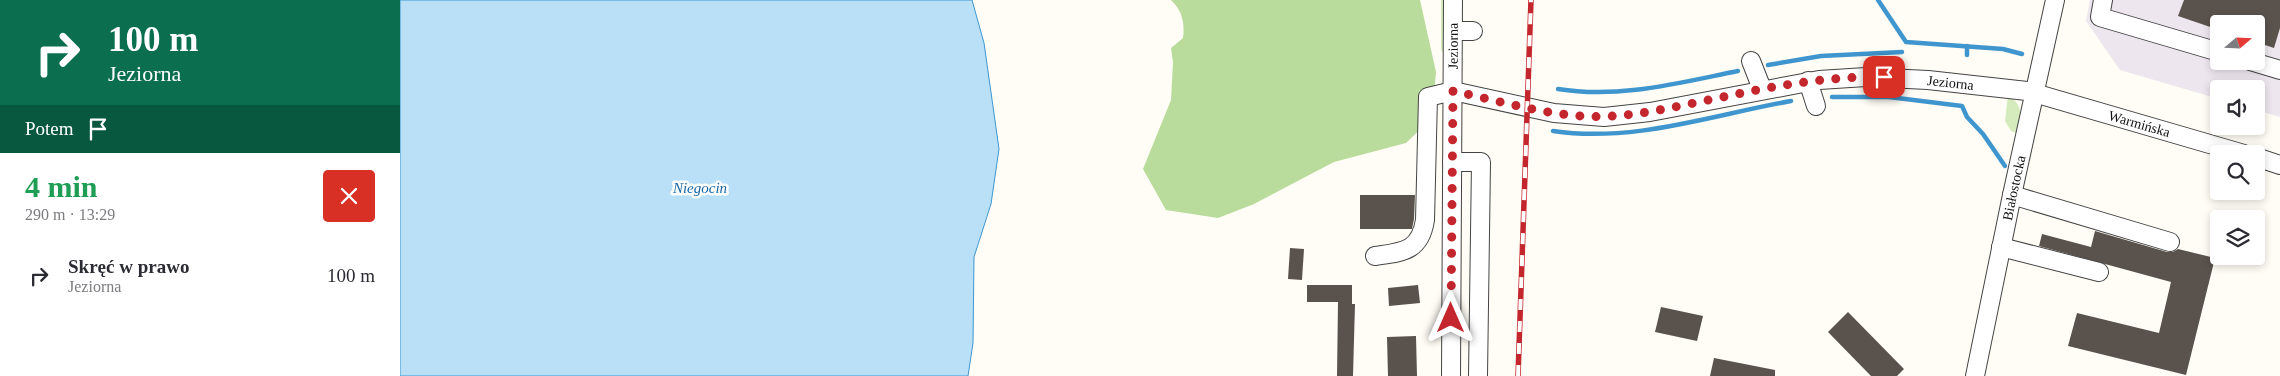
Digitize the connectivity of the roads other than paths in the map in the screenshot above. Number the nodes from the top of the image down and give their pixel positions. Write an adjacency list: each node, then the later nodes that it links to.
1 (1454, 0): 4 (street, Jeziorna)
2 (2054, 0): 13 (street, Białostocka)
3 (2103, 0): 6 (street)
4 (1453, 31): 5 (street); 12 (street, Jeziorna)
5 (1473, 31)
6 (2210, 49)
7 (1751, 61): 11 (street)
8 (2265, 66): 9 (street)
9 (2280, 70)
10 (1808, 81): 11 (street, Jeziorna); 13 (street, Jeziorna); 14 (street)
11 (1762, 89): 12 (street, Jeziorna)
12 (1453, 91): 17 (street, Jeziorna); 22 (street)
13 (2035, 93): 15 (street, Warmińska); 19 (street, Białostocka)
14 (1816, 106)
15 (2213, 145)
16 (2265, 160): 18 (street)
17 (1452, 162): 24 (street, Jeziorna); 25 (street)
18 (2280, 164)
19 (2012, 195): 20 (street); 21 (street, Białostocka)
20 (2170, 242)
21 (2001, 247): 23 (street); 26 (street, Białostocka)
22 (1375, 256)
23 (2099, 272)
24 (1450, 376)
25 (1478, 376)
26 (1975, 376)

